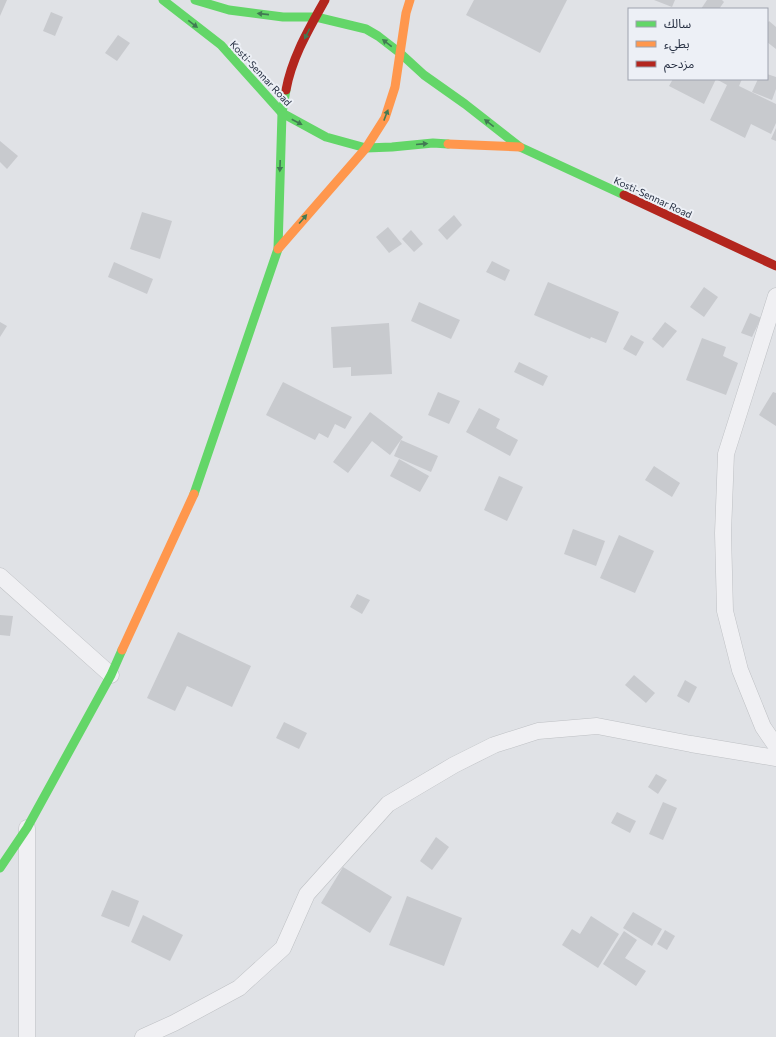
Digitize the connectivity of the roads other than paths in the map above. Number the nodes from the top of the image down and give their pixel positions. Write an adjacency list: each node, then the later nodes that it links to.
1 (163, 0): 7 (main road, Kosti-Sennar Road, one-way to 7)
2 (195, 0): 5 (main road, Kosti-Sennar Road, one-way to 2)
3 (325, 0): 5 (main road)
4 (410, 0): 6 (main road)
5 (316, 17): 6 (main road, Kosti-Sennar Road, one-way to 5); 7 (main road, one-way to 7)
6 (400, 53): 8 (main road, Kosti-Sennar Road, one-way to 6); 9 (main road, one-way to 6)
7 (282, 113): 9 (main road, Kosti-Sennar Road, one-way to 9); 10 (main road, one-way to 10)
8 (520, 147): 9 (main road, Kosti-Sennar Road, one-way to 8); 11 (main road, Kosti-Sennar Road)
9 (366, 148): 10 (main road, one-way to 9)
10 (278, 249): 14 (main road)
11 (776, 266)
12 (776, 296): 15 (street)
13 (0, 576): 14 (street)
14 (111, 675): 17 (main road)
15 (776, 746)
16 (776, 758): 20 (street)
17 (27, 828): 18 (main road); 19 (street)
18 (0, 868)
19 (27, 1037)
20 (143, 1037)

